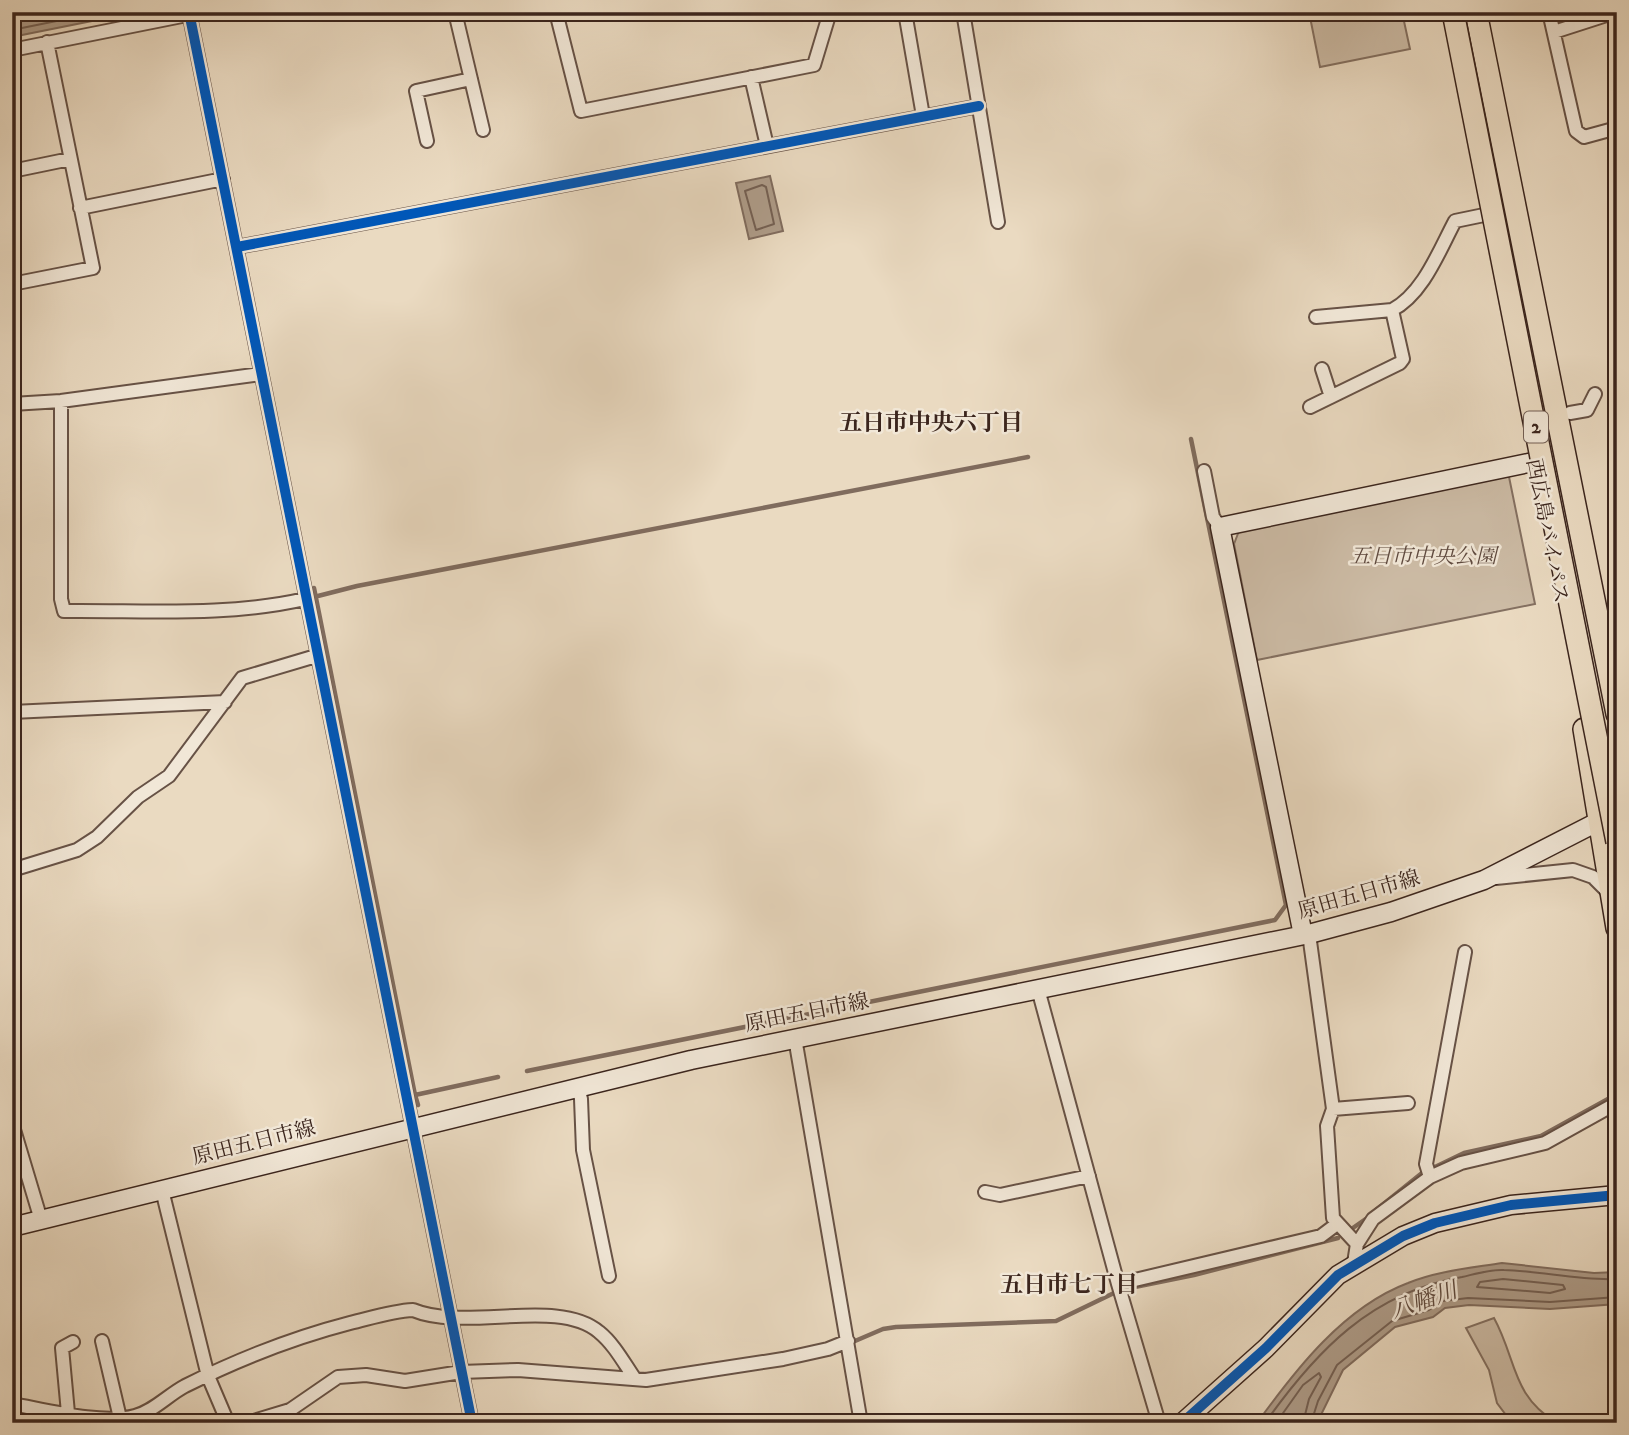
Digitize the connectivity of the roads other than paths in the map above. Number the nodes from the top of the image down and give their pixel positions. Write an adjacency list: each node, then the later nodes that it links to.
1 (455, 12): 17 (street)
2 (556, 12): 16 (street)
3 (830, 12): 16 (street)
4 (905, 12): 19 (street)
5 (963, 12): 18 (street)
6 (1443, 12): 28 (highway, 西広島バイパス / 2)
7 (1453, 12): 53 (highway, 西広島バイパス / 2, bridge)
8 (1476, 12): 50 (highway, 西広島バイパス / 2)
9 (1489, 12): 41 (highway, 2)
10 (1549, 12): 13 (street)
11 (1615, 12): 13 (street)
12 (193, 13): 14 (street); 26 (street)
13 (1553, 32): 20 (street)
14 (47, 42): 15 (street); 24 (street)
15 (12, 50)
16 (751, 77): 23 (street)
17 (471, 79): 21 (street); 22 (street)
18 (979, 106): 19 (street); 29 (street)
19 (923, 116): 23 (street)
20 (1617, 128)
21 (483, 130)
22 (427, 141)
23 (767, 146): 30 (street)
24 (70, 159): 25 (street); 27 (street)
25 (12, 171)
26 (223, 180): 27 (street); 30 (street)
27 (80, 208): 31 (street)
28 (1484, 215): 32 (street); 42 (highway, 西広島バイパス / 2)
29 (998, 222)
30 (237, 247): 35 (street)
31 (12, 284)
32 (1392, 310): 33 (street); 37 (street)
33 (1316, 317)
34 (1322, 369): 37 (street)
35 (261, 374): 38 (street); 45 (street)
36 (1595, 394): 41 (street)
37 (1331, 397): 40 (street)
38 (61, 401): 39 (street); 45 (street)
39 (12, 404)
40 (1310, 407)
41 (1570, 413): 46 (highway, 2)
42 (1533, 462): 44 (main road); 52 (highway, 西広島バイパス / 2)
43 (1204, 471): 44 (street)
44 (1220, 527): 58 (main road)
45 (305, 600): 47 (street)
46 (1617, 654)
47 (316, 656): 48 (street); 67 (street)
48 (225, 702): 49 (street); 54 (street)
49 (12, 712)
50 (1617, 713)
51 (1617, 803): 52 (main road, 原田五日市線)
52 (1608, 816): 55 (main road, 原田五日市線); 56 (highway, 西広島バイパス / 2)
53 (1617, 842)
54 (12, 870)
55 (1484, 880): 56 (street); 58 (main road, 原田五日市線)
56 (1612, 896): 57 (highway, 西広島バイパス / 2)
57 (1617, 928)
58 (1306, 935): 60 (main road, 原田五日市線); 65 (street)
59 (1465, 952): 69 (street)
60 (1038, 989): 61 (main road, 原田五日市線); 68 (street)
61 (795, 1038): 62 (main road, 原田五日市線); 81 (street)
62 (578, 1086): 67 (main road, 原田五日市線); 78 (street)
63 (1408, 1103): 65 (street)
64 (1615, 1104): 69 (street)
65 (1333, 1109): 74 (street)
66 (12, 1122): 73 (street)
67 (411, 1127): 70 (main road, 原田五日市線); 80 (street)
68 (1089, 1176): 71 (street); 79 (street)
69 (1430, 1177): 76 (street)
70 (162, 1190): 73 (main road, 原田五日市線); 85 (street)
71 (985, 1192)
72 (1617, 1195): 77 (main road)
73 (41, 1220): 75 (main road, 原田五日市線)
74 (1337, 1224): 76 (street); 79 (street)
75 (12, 1227)
76 (1357, 1244): 77 (street)
77 (1354, 1263): 96 (main road)
78 (609, 1276)
79 (1118, 1284): 95 (street)
80 (450, 1318): 84 (street); 85 (street); 86 (street)
81 (848, 1341): 86 (street); 94 (street)
82 (61, 1345): 88 (street)
83 (107, 1347): 89 (street)
84 (461, 1372): 86 (street); 90 (street); 93 (street)
85 (208, 1376): 89 (street); 91 (street)
86 (635, 1379)
87 (12, 1404): 88 (street)
88 (68, 1413): 89 (street)
89 (120, 1418)
90 (273, 1420): 92 (street)
91 (228, 1423)
92 (247, 1423)
93 (472, 1423)
94 (861, 1423)
95 (1159, 1423)
96 (1182, 1423)

